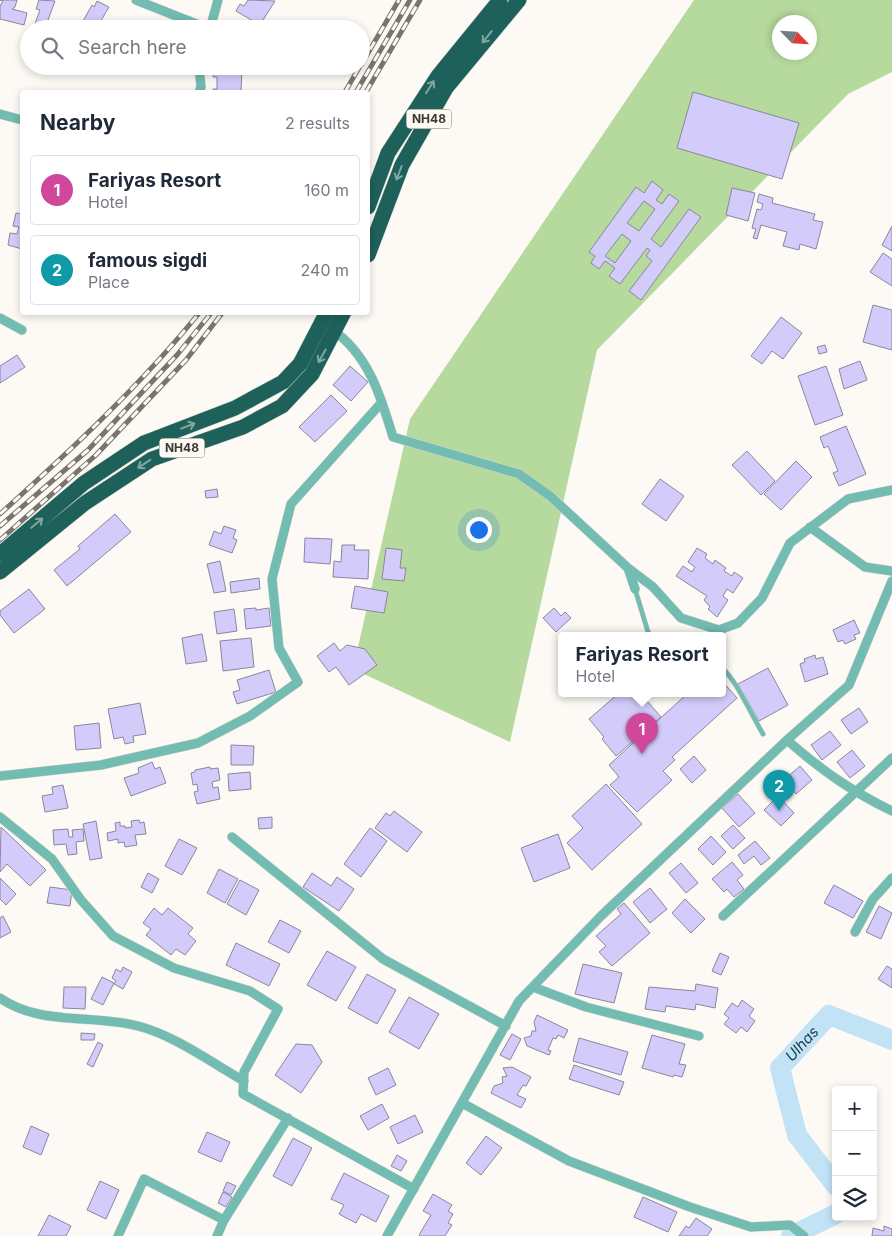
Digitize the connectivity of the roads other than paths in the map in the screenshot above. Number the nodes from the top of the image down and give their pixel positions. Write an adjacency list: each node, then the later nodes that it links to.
1 (136, 0): 5 (street)
2 (218, 0): 6 (street)
3 (500, 0): 11 (highway, NH48, one-way to 3)
4 (519, 0): 12 (highway, NH48, one-way to 12)
5 (187, 20)
6 (212, 20)
7 (200, 75): 8 (street)
8 (200, 90)
9 (0, 114): 10 (street)
10 (20, 119)
11 (370, 202)
12 (370, 250)
13 (343, 315): 17 (highway, NH48)
14 (0, 318): 16 (street)
15 (324, 318): 17 (street); 21 (highway, NH48, one-way to 15)
16 (22, 330)
17 (335, 332): 18 (street); 24 (highway, NH48, one-way to 24)
18 (382, 402): 22 (street); 32 (street)
19 (892, 490): 20 (street)
20 (810, 527): 22 (street); 23 (street)
21 (0, 554)
22 (628, 568): 26 (street)
23 (892, 571)
24 (0, 572)
25 (892, 581): 30 (street)
26 (635, 589): 27 (lane)
27 (648, 632)
28 (726, 672): 29 (lane)
29 (763, 734)
30 (787, 740): 33 (street); 40 (street)
31 (892, 758): 33 (street)
32 (0, 776)
33 (855, 793): 34 (street); 38 (street)
34 (892, 811)
35 (0, 817): 44 (street)
36 (232, 837): 42 (street)
37 (892, 878): 39 (street)
38 (723, 916)
39 (855, 932)
40 (533, 987): 42 (street); 43 (street)
41 (0, 998): 44 (street)
42 (506, 1026): 45 (street)
43 (699, 1036)
44 (244, 1081): 46 (street)
45 (462, 1103): 47 (street); 52 (street)
46 (288, 1118): 47 (street); 48 (street)
47 (414, 1189): 51 (street)
48 (224, 1220): 49 (street); 50 (street)
49 (118, 1236)
50 (217, 1236)
51 (387, 1236)
52 (804, 1236)

